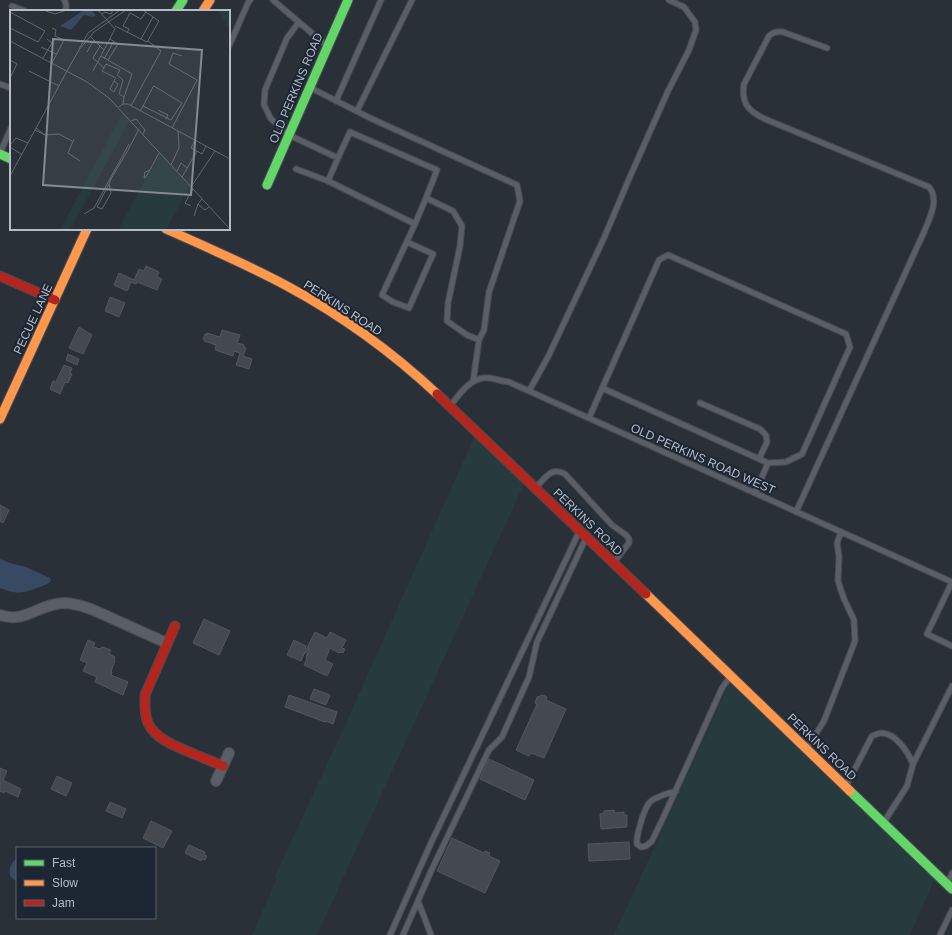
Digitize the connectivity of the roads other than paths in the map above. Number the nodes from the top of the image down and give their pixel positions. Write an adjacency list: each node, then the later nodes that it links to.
1 (64, 0): 12 (lane)
2 (183, 0): 13 (main road)
3 (210, 0): 14 (main road)
4 (250, 0): 16 (lane)
5 (273, 0): 15 (lane)
6 (348, 0): 17 (main road, OLD PERKINS ROAD)
7 (382, 0): 22 (lane)
8 (412, 0): 23 (lane)
9 (669, 0): 42 (lane)
10 (12, 6): 11 (lane)
11 (22, 10)
12 (65, 10)
13 (177, 10)
14 (204, 10)
15 (299, 22): 17 (lane); 25 (lane)
16 (230, 44)
17 (327, 46): 20 (main road, OLD PERKINS ROAD)
18 (827, 48): 51 (lane)
19 (0, 84): 21 (lane)
20 (310, 87): 22 (lane); 25 (main road, OLD PERKINS ROAD)
21 (10, 88)
22 (336, 101): 23 (lane)
23 (357, 111): 39 (lane)
24 (10, 130): 26 (lane)
25 (289, 135): 27 (lane); 31 (main road, OLD PERKINS ROAD)
26 (0, 154): 28 (main road)
27 (338, 158): 30 (lane); 32 (lane)
28 (10, 159)
29 (296, 169): 30 (lane)
30 (328, 181): 33 (lane)
31 (267, 185)
32 (426, 198): 33 (lane); 39 (lane)
33 (415, 224): 36 (lane)
34 (87, 230): 38 (main road, PECUE LANE)
35 (168, 230): 44 (main road, PERKINS ROAD)
36 (407, 242): 36 (lane)
37 (0, 276): 38 (main road)
38 (55, 300): 46 (main road, PECUE LANE)
39 (479, 340): 40 (lane)
40 (473, 382): 42 (lane, OLD PERKINS ROAD WEST); 44 (lane)
41 (602, 388): 45 (lane); 47 (lane); 48 (lane)
42 (529, 391): 45 (lane, OLD PERKINS ROAD WEST)
43 (700, 404): 47 (lane)
44 (450, 406): 49 (main road, PERKINS ROAD)
45 (589, 418): 50 (lane, OLD PERKINS ROAD WEST)
46 (0, 419)
47 (759, 459): 48 (lane)
48 (768, 463): 50 (lane)
49 (536, 488): 52 (main road, PERKINS ROAD); 55 (lane)
50 (755, 493): 51 (lane, OLD PERKINS ROAD WEST)
51 (796, 512): 53 (lane, OLD PERKINS ROAD WEST)
52 (580, 530): 54 (main road, PERKINS ROAD); 75 (lane)
53 (841, 532): 56 (lane, OLD PERKINS ROAD WEST); 63 (lane)
54 (587, 537): 55 (main road, PERKINS ROAD); 73 (lane)
55 (613, 563): 61 (main road, PERKINS ROAD)
56 (952, 582): 60 (lane)
57 (0, 615): 59 (street)
58 (176, 626): 59 (main road)
59 (167, 643): 66 (main road)
60 (952, 646)
61 (730, 676): 63 (main road, PERKINS ROAD); 69 (lane)
62 (952, 686): 65 (lane)
63 (806, 749): 68 (main road, PERKINS ROAD)
64 (229, 753): 66 (street)
65 (913, 764): 68 (lane); 70 (lane)
66 (223, 766): 67 (street)
67 (216, 781)
68 (846, 787): 70 (main road, PERKINS ROAD)
69 (676, 791): 69 (lane)
70 (883, 823): 72 (main road, PERKINS ROAD)
71 (952, 873): 72 (lane)
72 (950, 887)
73 (418, 901): 76 (lane); 77 (lane)
74 (952, 910): 78 (lane)
75 (390, 935)
76 (403, 935)
77 (431, 935)
78 (940, 935)

